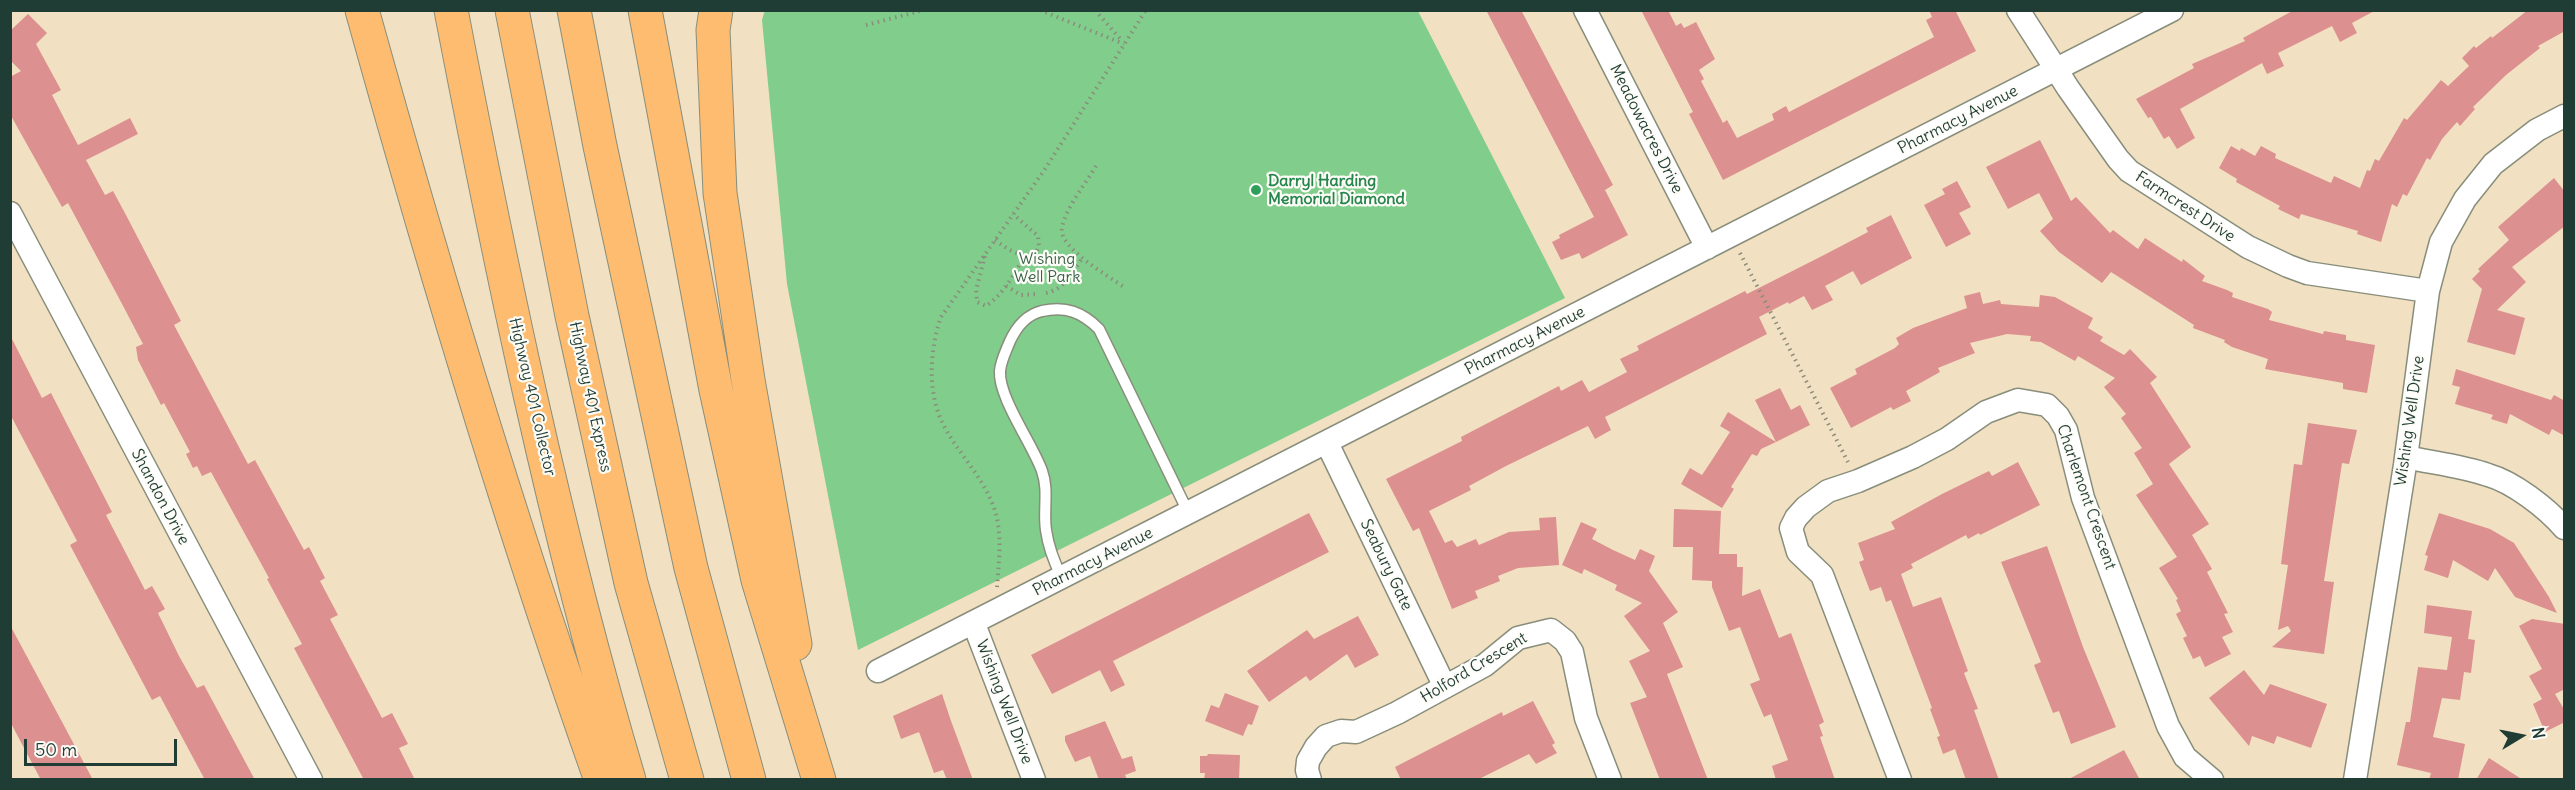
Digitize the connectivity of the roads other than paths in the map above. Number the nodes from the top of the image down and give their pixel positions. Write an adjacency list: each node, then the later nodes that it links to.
1 (362, 10): 25 (highway)
2 (449, 10): 26 (highway, Highway 401 Collector)
3 (512, 10): 27 (highway, Highway 401 Express)
4 (574, 10): 28 (highway)
5 (645, 10): 23 (highway)
6 (716, 10): 23 (highway)
7 (1585, 10): 13 (street, Meadowacres Drive)
8 (2018, 10): 10 (street, Farmcrest Drive)
9 (2172, 10): 10 (street, Pharmacy Avenue)
10 (2056, 70): 13 (street, Pharmacy Avenue); 14 (street, Farmcrest Drive)
11 (2565, 116): 14 (street, Wishing Well Drive)
12 (10, 213): 24 (street, Shandon Drive)
13 (1707, 248): 15 (street, Pharmacy Avenue)
14 (2428, 291): 16 (street, Wishing Well Drive)
15 (1327, 443): 17 (street, Pharmacy Avenue); 22 (street, Seabury Gate)
16 (2406, 457): 18 (street); 34 (street, Wishing Well Drive)
17 (1189, 514): 19 (street, Pharmacy Avenue); 19 (lane)
18 (2565, 528)
19 (1062, 578): 20 (street, Pharmacy Avenue)
20 (974, 624): 21 (street, Pharmacy Avenue); 29 (street, Wishing Well Drive)
21 (878, 671)
22 (1445, 687): 30 (street, Holford Crescent); 31 (street, Holford Crescent)
23 (816, 772)
24 (311, 780)
25 (601, 780)
26 (629, 780)
27 (687, 780)
28 (749, 780)
29 (1034, 780)
30 (1310, 780)
31 (1610, 780)
32 (1900, 780): 33 (street, Charlemont Crescent)
33 (2211, 780)
34 (2355, 780)

